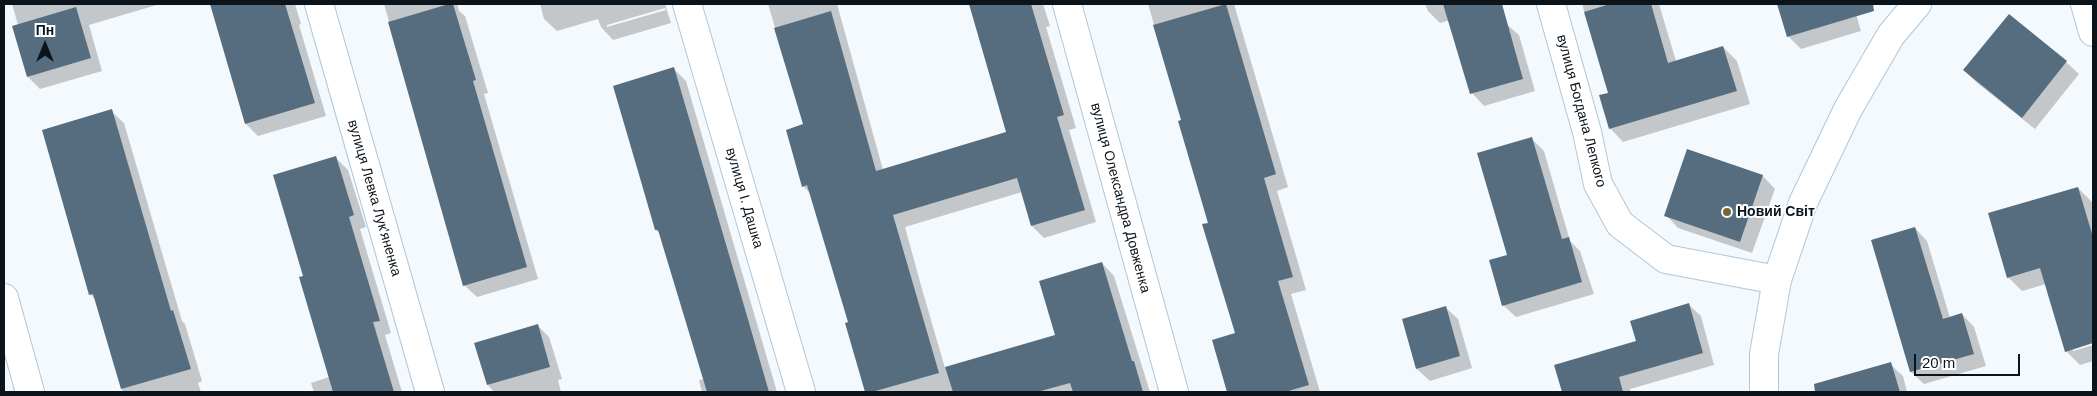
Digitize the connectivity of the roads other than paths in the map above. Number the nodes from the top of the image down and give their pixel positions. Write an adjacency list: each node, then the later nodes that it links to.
1 (319, 4): 11 (street, вулиця Левка Лук'яненка)
2 (687, 4): 12 (street, вулиця І. Дашка)
3 (1067, 4): 13 (street, вулиця Олександра Довженка)
4 (1551, 4): 8 (street, вулиця Богдана Лепкого)
5 (1917, 4): 8 (street)
6 (2085, 4): 7 (street)
7 (2093, 32)
8 (1777, 280): 14 (street)
9 (4, 298): 10 (street)
10 (30, 392)
11 (430, 392)
12 (801, 392)
13 (1174, 392)
14 (1764, 392)

